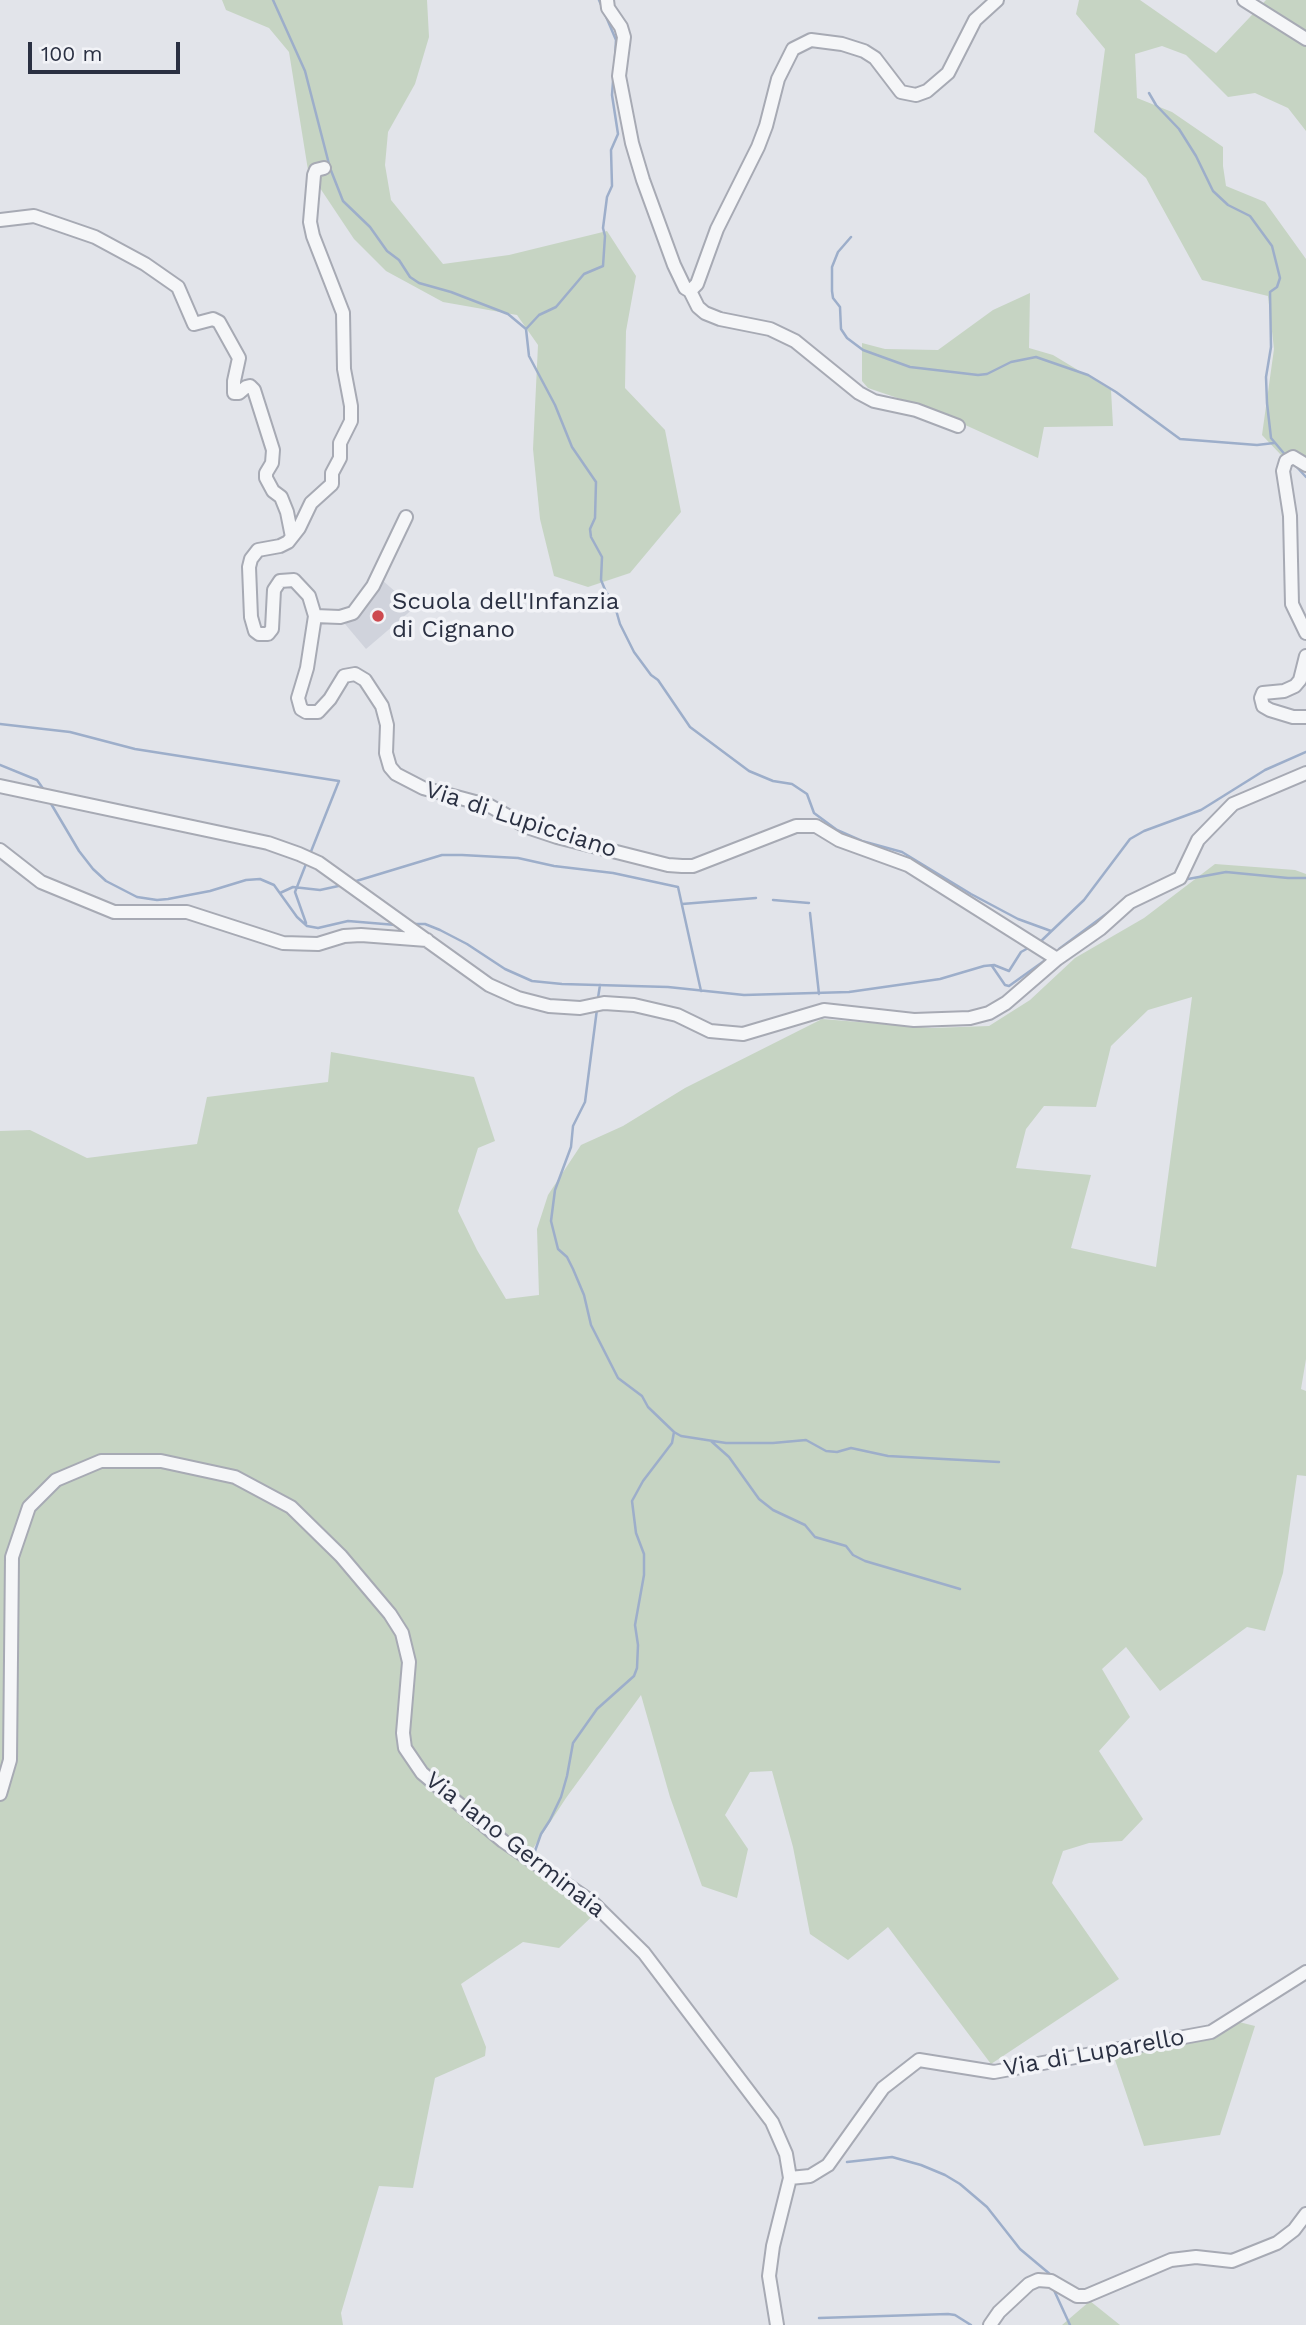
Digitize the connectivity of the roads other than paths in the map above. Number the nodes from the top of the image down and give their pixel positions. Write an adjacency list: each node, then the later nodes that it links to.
1 (607, 0): 7 (street)
2 (997, 0): 7 (street)
3 (1244, 0): 4 (street)
4 (1306, 39)
5 (324, 167): 11 (street)
6 (0, 220): 11 (street)
7 (690, 291): 8 (street)
8 (958, 426)
9 (1306, 465): 13 (street)
10 (406, 517): 12 (street)
11 (292, 537): 12 (street)
12 (315, 616): 20 (street, Via di Lupicciano)
13 (1306, 633)
14 (1306, 656): 15 (street)
15 (1306, 716)
16 (1306, 773): 20 (street)
17 (0, 786): 19 (street)
18 (0, 849): 19 (street)
19 (427, 940): 20 (street)
20 (1052, 955)
21 (0, 1794): 23 (street, Via Iano Germinaia)
22 (1306, 1972): 23 (street, Via di Luparello)
23 (790, 2178): 25 (street, Via Iano Germinaia)
24 (1306, 2214): 26 (street)
25 (777, 2325)
26 (990, 2325)

